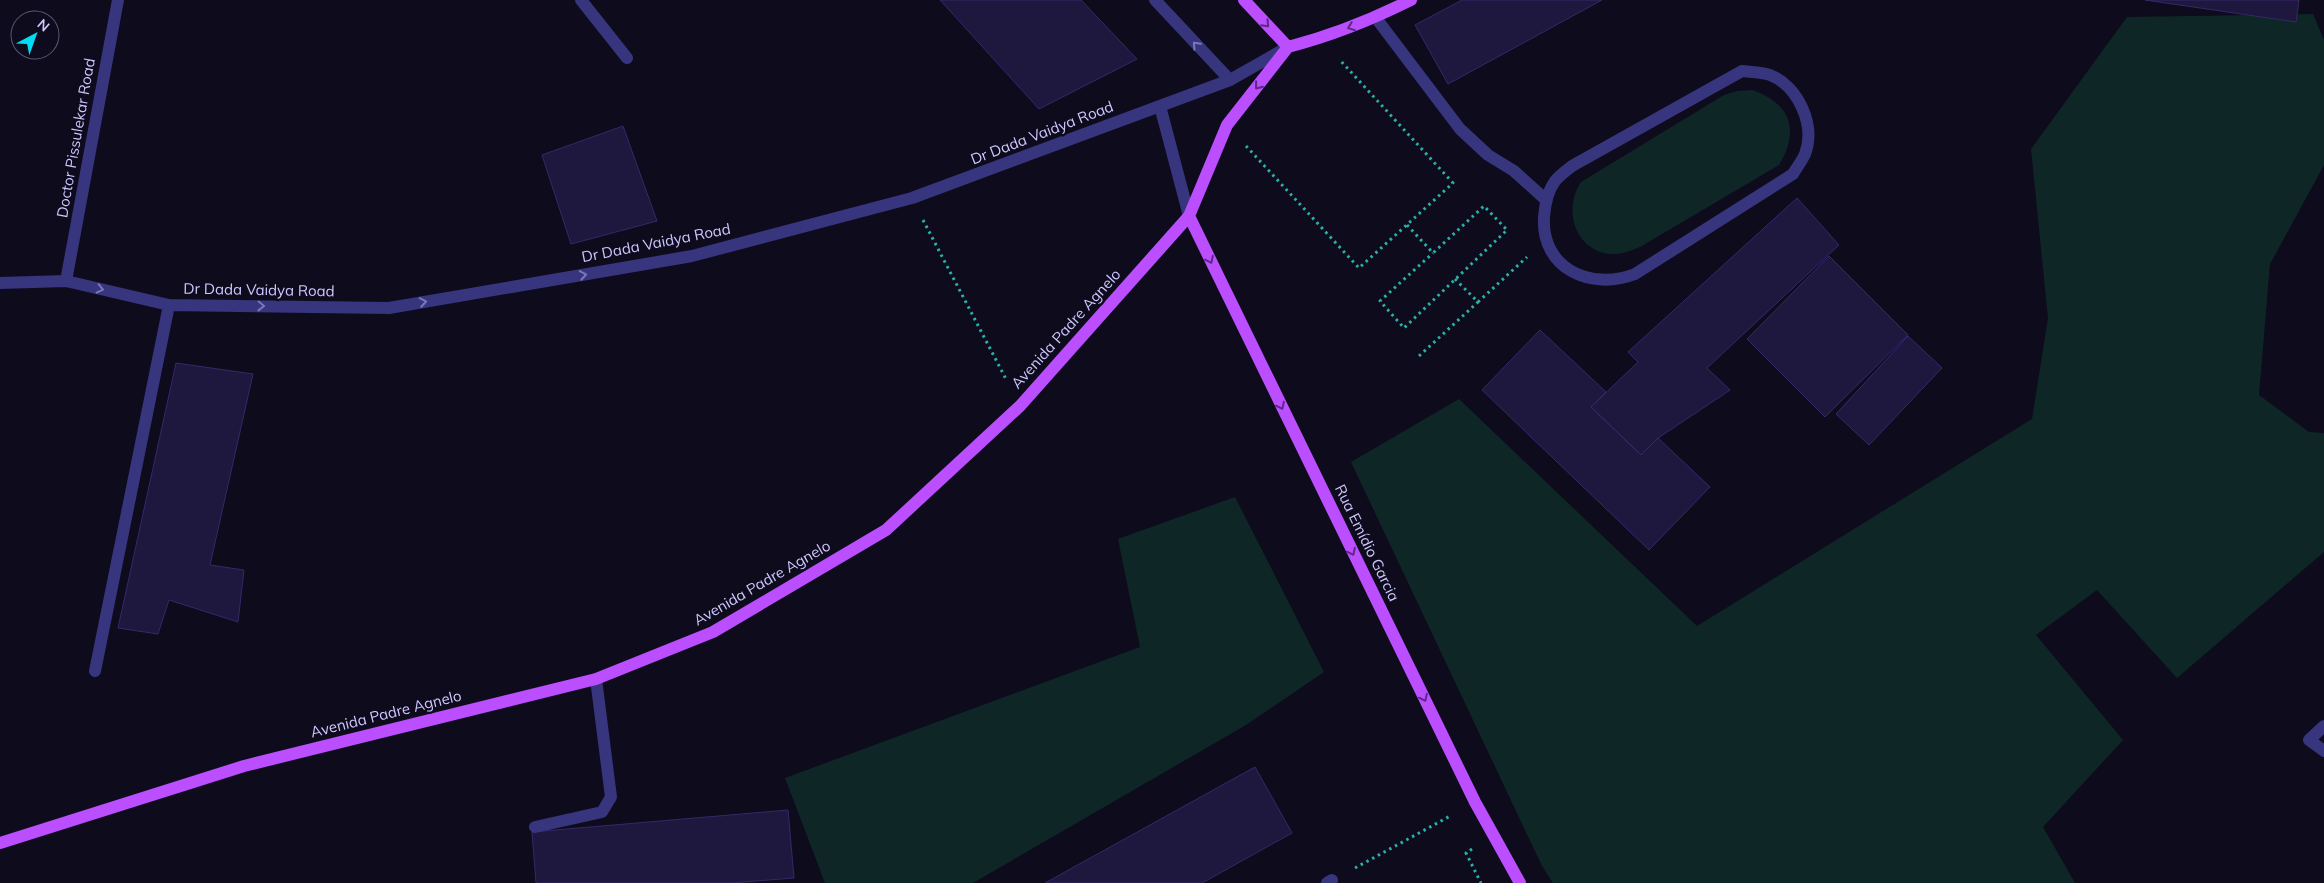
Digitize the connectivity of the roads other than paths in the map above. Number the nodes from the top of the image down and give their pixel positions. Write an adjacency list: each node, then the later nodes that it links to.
1 (118, 0): 13 (street, Doctor Pissulekar Road)
2 (581, 0): 8 (street)
3 (1155, 0): 9 (street, one-way to 3)
4 (1244, 0): 7 (main road, one-way to 7)
5 (1411, 0): 6 (main road)
6 (1376, 18): 7 (main road, one-way to 7); 11 (street)
7 (1288, 47): 9 (street, Dr Dada Vaidya Road); 12 (main road, one-way to 12)
8 (627, 58)
9 (1230, 80): 10 (street, Dr Dada Vaidya Road)
10 (1160, 106): 12 (street, Rua Emídio Garcia); 15 (street, Dr Dada Vaidya Road, one-way to 10)
11 (1545, 199): 11 (street)
12 (1189, 216): 17 (main road, Avenida Padre Agnelo); 22 (main road, Rua Emídio Garcia, one-way to 22)
13 (66, 281): 14 (street, Dr Dada Vaidya Road); 15 (street, Dr Dada Vaidya Road, one-way to 15)
14 (0, 283)
15 (169, 305): 16 (street)
16 (95, 670)
17 (596, 679): 20 (street); 21 (main road, Avenida Padre Agnelo)
18 (2324, 726): 19 (street)
19 (2324, 752)
20 (535, 827)
21 (0, 843)
22 (1520, 883)

